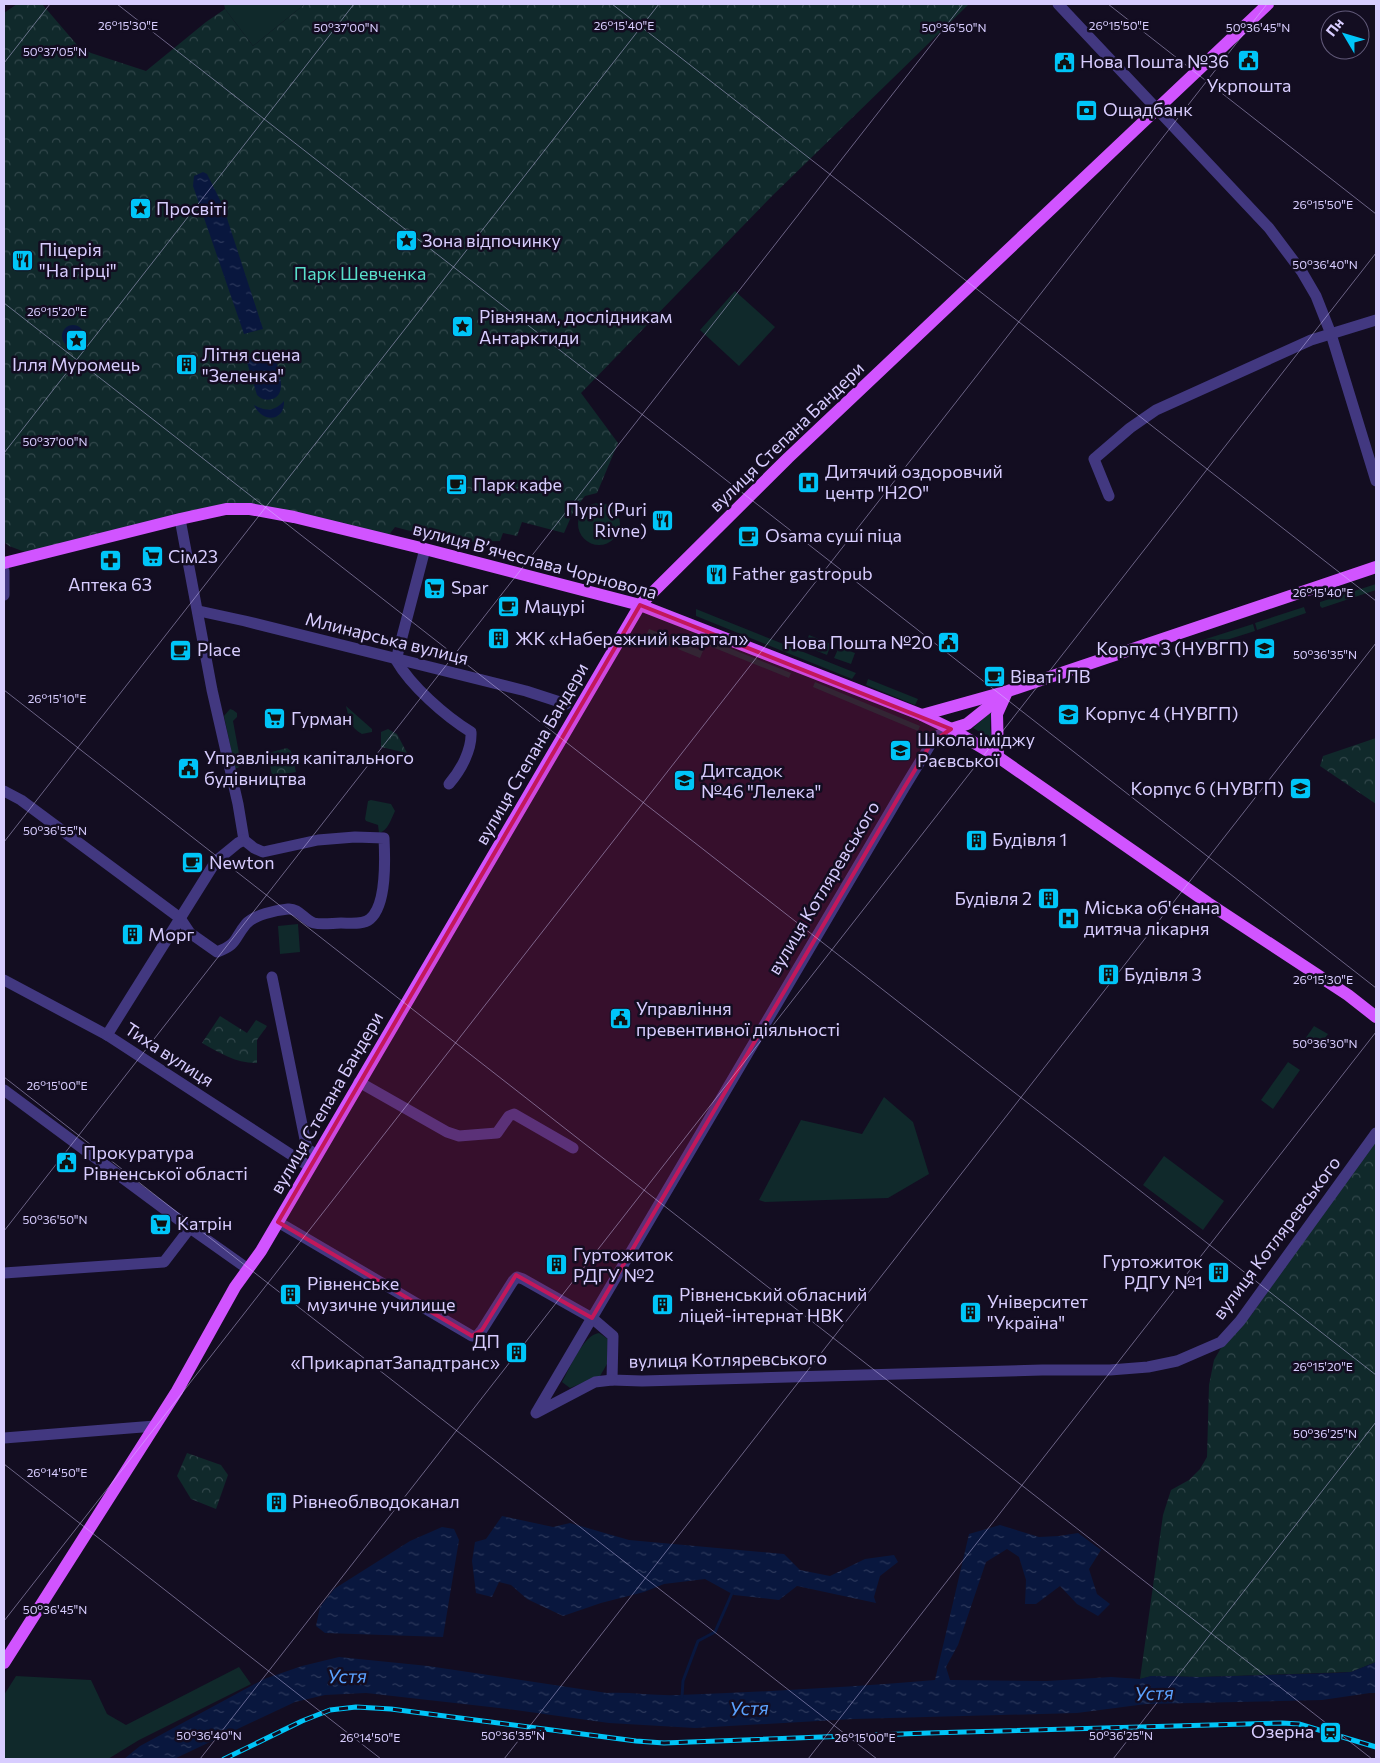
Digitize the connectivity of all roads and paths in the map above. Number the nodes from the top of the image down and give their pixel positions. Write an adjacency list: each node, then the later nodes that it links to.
1 (1058, 4): 3 (street)
2 (1268, 4): 3 (main road, вулиця Степана Бандери)
3 (1156, 110): 5 (street); 14 (main road, вулиця Степана Бандери)
4 (1376, 320): 5 (street)
5 (1331, 334): 6 (street); 7 (street)
6 (1376, 482)
7 (1109, 496)
8 (180, 518): 9 (main road, вулиця Вʼячеслава Чорновола); 10 (main road, вулиця Вʼячеслава Чорновола); 15 (street)
9 (425, 550): 14 (main road, вулиця Вʼячеслава Чорновола); 16 (street)
10 (4, 562)
11 (1376, 567): 17 (main road)
12 (4, 571): 13 (street)
13 (4, 595)
14 (640, 605): 20 (main road, вулиця Вʼячеслава Чорновола); 31 (main road, вулиця Степана Бандери)
15 (199, 611): 16 (street, Млинарська вулиця); 25 (street)
16 (396, 660): 18 (street, Млинарська вулиця); 23 (street)
17 (1008, 691): 19 (main road); 21 (main road); 22 (main road)
18 (566, 704)
19 (962, 704): 20 (main road); 21 (main road)
20 (922, 715): 21 (main road, вулиця Вʼячеслава Чорновола)
21 (951, 729): 22 (main road, вулиця Вʼячеслава Чорновола); 41 (street, вулиця Котляревського)
22 (998, 757): 29 (main road, вулиця Вʼячеслава Чорновола)
23 (450, 784)
24 (4, 790): 26 (street)
25 (244, 840): 26 (street); 26 (street)
26 (180, 918): 30 (street)
27 (272, 977): 35 (street)
28 (4, 980): 30 (street, Тиха вулиця)
29 (1376, 1017)
30 (107, 1035): 36 (street, Тиха вулиця)
31 (360, 1082): 34 (street); 35 (main road, вулиця Степана Бандери)
32 (4, 1090): 38 (street)
33 (1376, 1133): 42 (street, вулиця Котляревського)
34 (573, 1148)
35 (317, 1155): 36 (main road, вулиця Степана Бандери)
36 (310, 1167): 37 (main road, вулиця Степана Бандери)
37 (278, 1222): 39 (main road, вулиця Степана Бандери); 41 (street)
38 (190, 1228): 39 (street); 40 (street)
39 (248, 1268): 43 (main road, вулиця Степана Бандери)
40 (4, 1273)
41 (592, 1318): 42 (street, вулиця Котляревського); 42 (street)
42 (612, 1380)
43 (154, 1426): 44 (street); 45 (main road, вулиця Степана Бандери)
44 (4, 1438)
45 (4, 1663)

